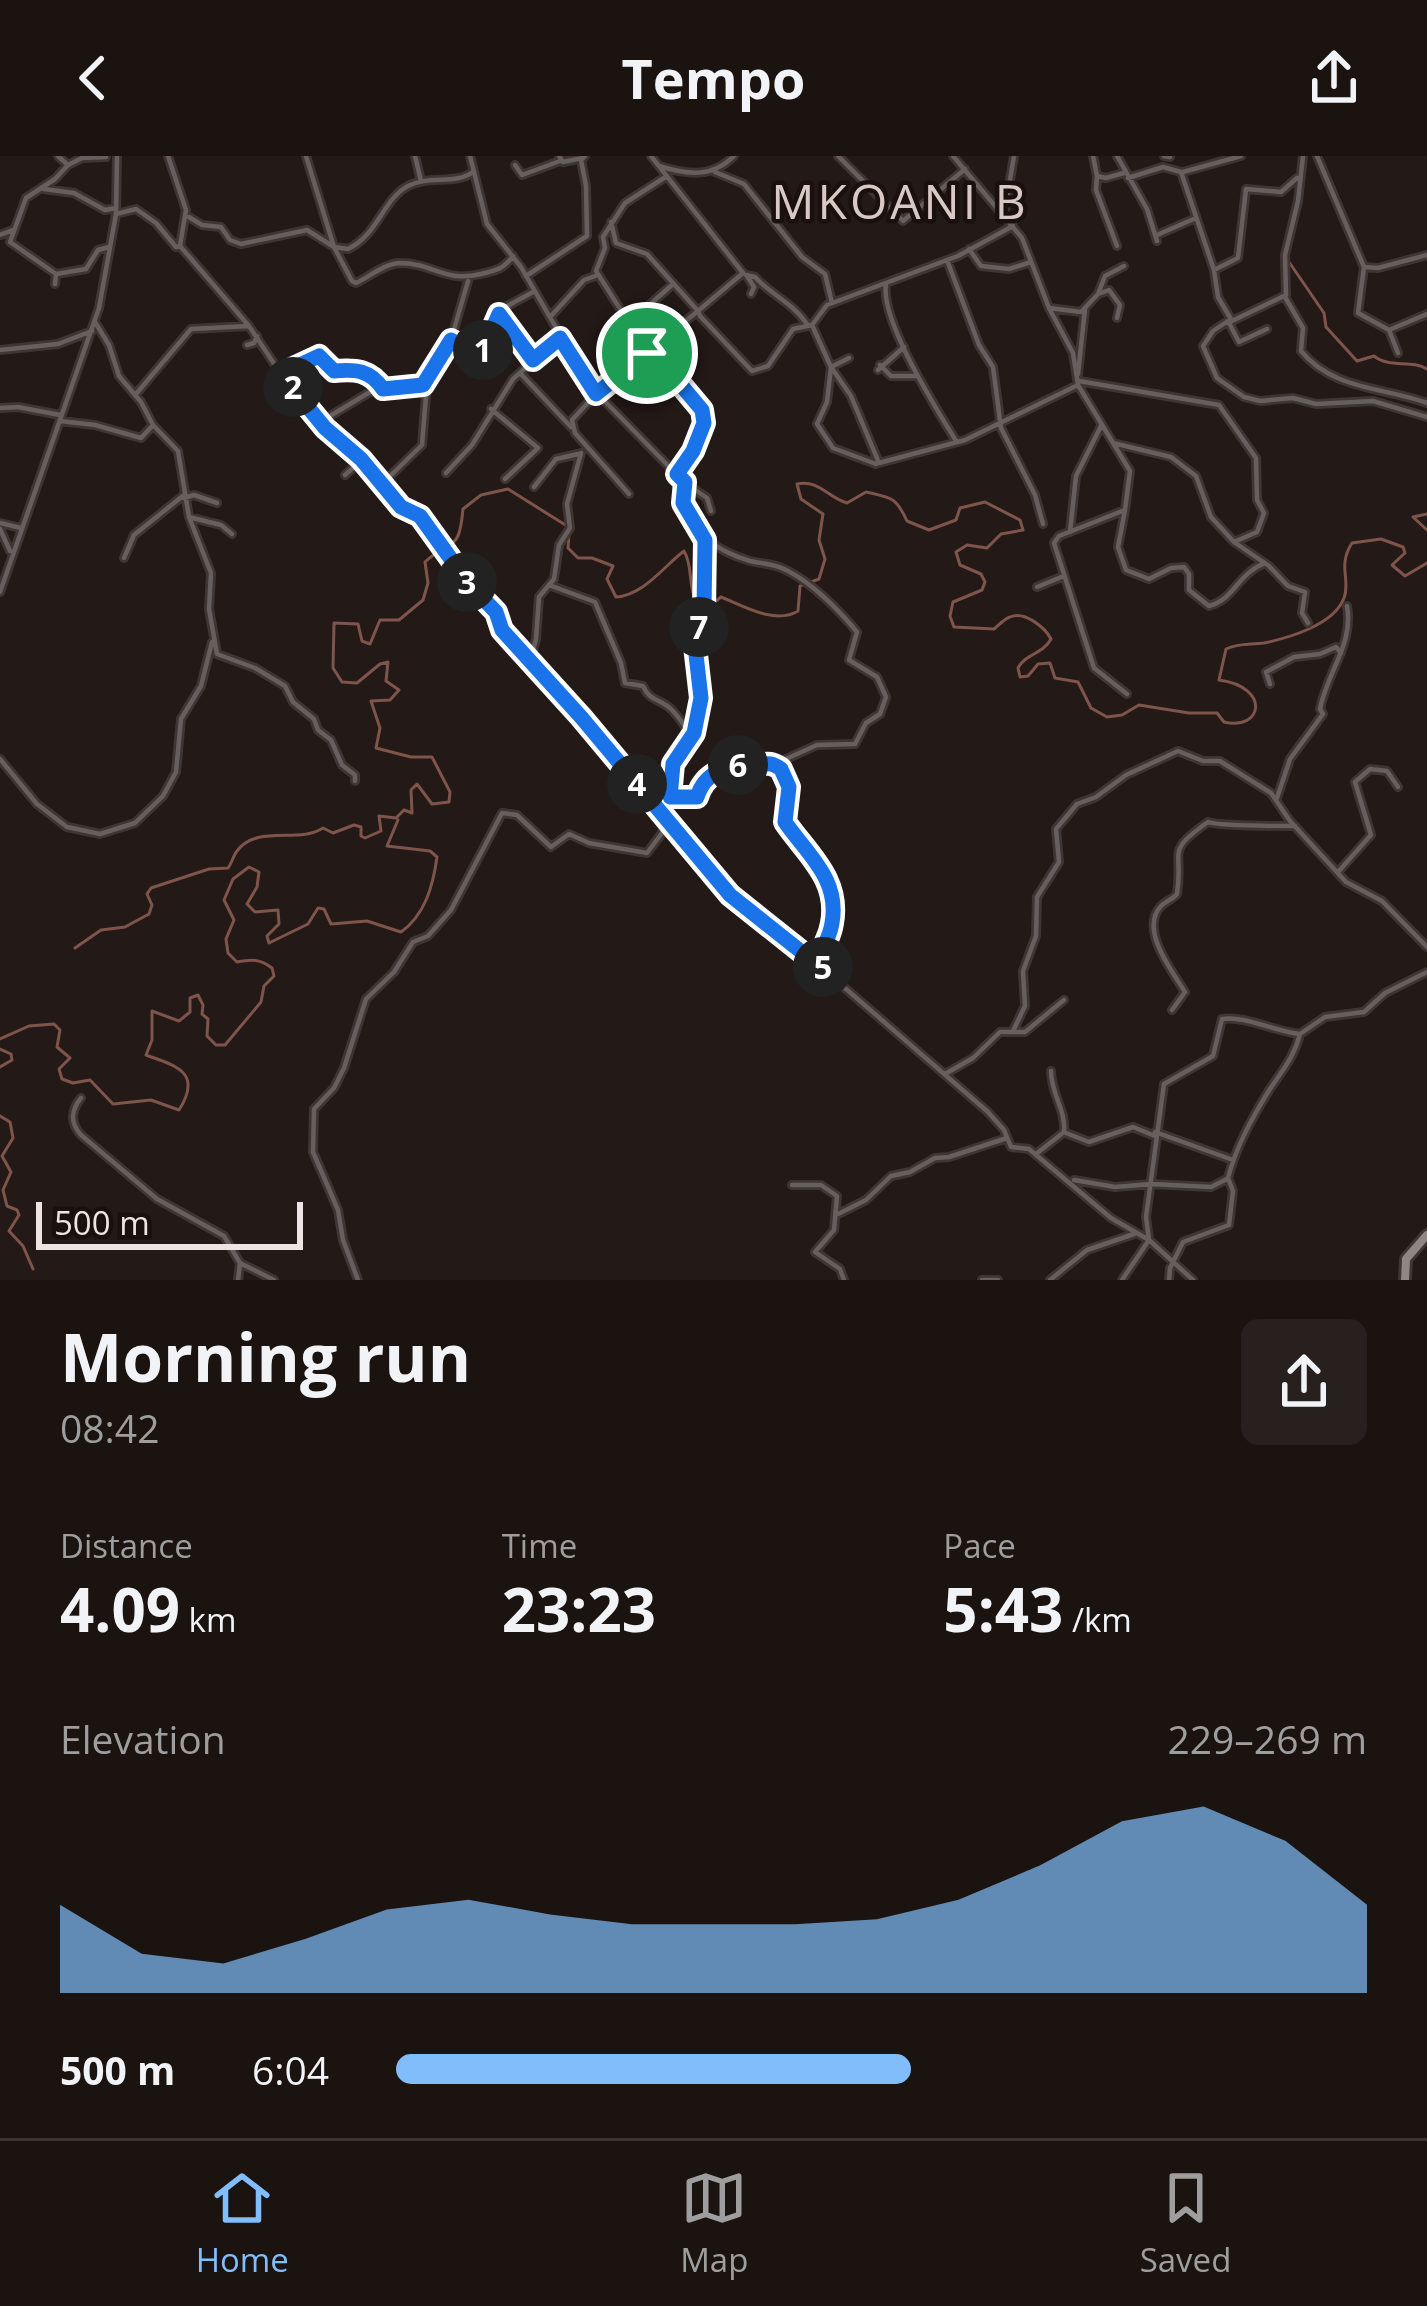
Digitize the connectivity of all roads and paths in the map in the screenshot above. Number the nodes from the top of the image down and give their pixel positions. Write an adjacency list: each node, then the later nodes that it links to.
1 (58, 156): 21 (street)
2 (105, 156): 20 (street); 21 (street)
3 (168, 156): 36 (street)
4 (306, 156): 46 (street)
5 (415, 156): 33 (street)
6 (470, 156): 26 (street)
7 (651, 156): 23 (street)
8 (734, 156): 27 (street)
9 (838, 156): 25 (street)
10 (952, 156): 25 (street)
11 (1014, 156): 37 (street)
12 (1093, 156): 31 (street)
13 (1118, 156): 32 (street)
14 (1207, 156): 24 (street)
15 (1241, 156): 24 (street)
16 (1303, 156): 29 (street)
17 (1317, 156): 53 (street)
18 (584, 157): 19 (street); 58 (street)
19 (560, 159): 22 (street)
20 (116, 160): 35 (street)
21 (68, 165): 34 (street)
22 (515, 165)
23 (659, 166): 27 (street); 30 (street)
24 (1208, 167): 28 (street)
25 (964, 169): 37 (street)
26 (473, 172): 33 (street); 49 (street)
27 (715, 172): 67 (street)
28 (1180, 172): 32 (street); 38 (street)
29 (1300, 174): 54 (street); 66 (street)
30 (667, 176): 39 (street); 56 (street)
31 (1097, 176): 32 (street); 44 (street)
32 (1126, 176): 38 (street)
33 (421, 181): 46 (street)
34 (43, 188): 35 (street); 41 (street)
35 (116, 211): 43 (street); 45 (street)
36 (187, 215): 43 (street); 46 (street)
37 (1004, 216): 40 (street)
38 (1196, 218): 54 (street)
39 (611, 222): 57 (street); 61 (street)
40 (1013, 226): 47 (street); 51 (street)
41 (18, 227): 42 (street); 55 (street)
42 (0, 236)
43 (180, 246): 79 (street)
44 (1117, 246)
45 (109, 247): 55 (street); 76 (street)
46 (334, 247): 59 (street)
47 (969, 249): 50 (street); 51 (street)
48 (1427, 255): 53 (street)
49 (512, 256): 58 (street); 59 (street)
50 (947, 260): 62 (street); 112 (street)
51 (1032, 261): 68 (street)
52 (1124, 266): 65 (street)
53 (1364, 267): 81 (street)
54 (1214, 270): 75 (street)
55 (56, 274): 60 (street)
56 (744, 274): 64 (street); 70 (street); 78 (street)
57 (598, 275): 73 (street); 77 (street)
58 (526, 276): 63 (street)
59 (469, 279): 85 (street)
60 (55, 284)
61 (673, 284): 70 (street); 77 (street)
62 (886, 284): 67 (street); 87 (street)
63 (533, 292): 71 (street); 73 (street)
64 (751, 294)
65 (1098, 294): 69 (street); 74 (street)
66 (1285, 297): 75 (street); 105 (street)
67 (832, 303): 78 (street)
68 (1049, 308): 69 (street); 98 (street)
69 (1086, 308): 98 (street)
70 (698, 310): 78 (street); 89 (street)
71 (499, 314): 85 (street); 92 (street)
72 (1427, 314): 81 (street)
73 (550, 317): 84 (street)
74 (1118, 318)
75 (1228, 321): 80 (street); 109 (street)
76 (95, 322): 82 (street); 103 (street)
77 (629, 322): 89 (street)
78 (810, 324): 93 (street)
79 (249, 326): 83 (street); 103 (street)
80 (1267, 329)
81 (1389, 330): 90 (street)
82 (92, 332): 88 (street); 110 (street)
83 (257, 336): 86 (street); 96 (street)
84 (560, 338): 92 (street); 101 (street)
85 (451, 340): 99 (street)
86 (247, 345)
87 (904, 347): 95 (street); 95 (street)
88 (0, 350)
89 (650, 351): 101 (street); 102 (street)
90 (1398, 353)
91 (849, 358): 93 (street)
92 (533, 360): 94 (street)
93 (831, 367): 121 (street); 121 (street)
94 (519, 373): 108 (street); 115 (street)
95 (918, 376): 117 (street)
96 (284, 378): 100 (street); 104 (street)
97 (312, 378): 104 (street)
98 (1078, 380): 112 (street); 114 (street); 141 (street)
99 (427, 383): 100 (street); 127 (street)
100 (383, 389): 111 (street)
101 (596, 394): 115 (street); 123 (street)
102 (692, 395): 106 (street); 123 (street)
103 (134, 396): 113 (street)
104 (301, 397): 111 (street)
105 (1427, 403)
106 (692, 407)
107 (0, 408): 110 (street)
108 (491, 409): 122 (street); 125 (street)
109 (1427, 417)
110 (59, 418): 113 (street); 137 (street)
111 (320, 422): 120 (street)
112 (1001, 423): 117 (street); 135 (street)
113 (153, 425): 130 (street)
114 (1101, 426): 116 (street); 138 (street)
115 (571, 427): 118 (street)
116 (1108, 440): 132 (street); 141 (street)
117 (956, 443): 121 (street)
118 (584, 445): 119 (street); 129 (street)
119 (581, 453): 128 (street); 147 (street)
120 (361, 460): 124 (street); 127 (street)
121 (879, 464)
122 (446, 473)
123 (677, 474): 126 (street)
124 (345, 475)
125 (505, 479)
126 (685, 482): 133 (street); 140 (street)
127 (382, 483): 154 (street)
128 (533, 487)
129 (629, 494)
130 (184, 497): 131 (street); 134 (street); 144 (street)
131 (217, 503)
132 (1125, 510): 138 (street); 145 (street)
133 (711, 511)
134 (189, 517): 139 (street); 152 (street)
135 (1043, 524)
136 (0, 526): 137 (street); 143 (street)
137 (21, 528): 143 (street)
138 (1070, 532): 146 (street)
139 (232, 534)
140 (705, 540): 157 (street); 159 (street)
141 (1234, 542): 145 (street)
142 (0, 555): 143 (street)
143 (10, 555): 149 (street)
144 (124, 558)
145 (1265, 563): 151 (street)
146 (1064, 576): 148 (street); 156 (street)
147 (548, 585): 154 (street); 157 (street)
148 (1037, 587)
149 (0, 592)
150 (1347, 605): 153 (street)
151 (1309, 623)
152 (214, 638): 158 (street); 160 (street)
153 (1341, 653): 155 (street); 163 (street)
154 (530, 662): 164 (street)
155 (1270, 685)
156 (1127, 694)
157 (690, 740): 162 (street)
158 (0, 759)
159 (774, 764): 162 (street); 168 (street)
160 (355, 781)
161 (1398, 787): 166 (street)
162 (670, 797): 164 (street)
163 (1277, 798): 165 (street); 172 (street)
164 (665, 819): 168 (street); 194 (street)
165 (1295, 826): 166 (street); 171 (street)
166 (1338, 872): 167 (street)
167 (1427, 947)
168 (823, 969): 175 (street)
169 (1427, 972): 173 (street)
170 (1064, 1000): 172 (street)
171 (1172, 1010)
172 (1013, 1031): 175 (street)
173 (1300, 1034): 178 (street); 181 (street)
174 (1051, 1071): 177 (street)
175 (945, 1074): 179 (street)
176 (81, 1098): 190 (street)
177 (1064, 1132): 178 (street); 180 (street)
178 (1155, 1134): 181 (street); 184 (street)
179 (1006, 1138): 180 (street); 186 (street)
180 (1036, 1154): 183 (street)
181 (1233, 1160): 182 (street)
182 (1228, 1178): 184 (street); 191 (street)
183 (1068, 1179): 184 (street); 187 (street)
184 (1151, 1184): 189 (street)
185 (792, 1185): 186 (street)
186 (838, 1214): 195 (street)
187 (1134, 1234): 189 (street); 198 (street)
188 (1427, 1235): 202 (street)
189 (1149, 1240): 191 (street); 199 (street)
190 (240, 1263): 192 (street); 193 (street)
191 (1173, 1263): 200 (street); 201 (street)
192 (238, 1280)
193 (274, 1280)
194 (358, 1280)
195 (844, 1280)
196 (982, 1280): 197 (street)
197 (998, 1280)
198 (1050, 1280)
199 (1122, 1280)
200 (1169, 1280)
201 (1193, 1280)
202 (1405, 1280)

